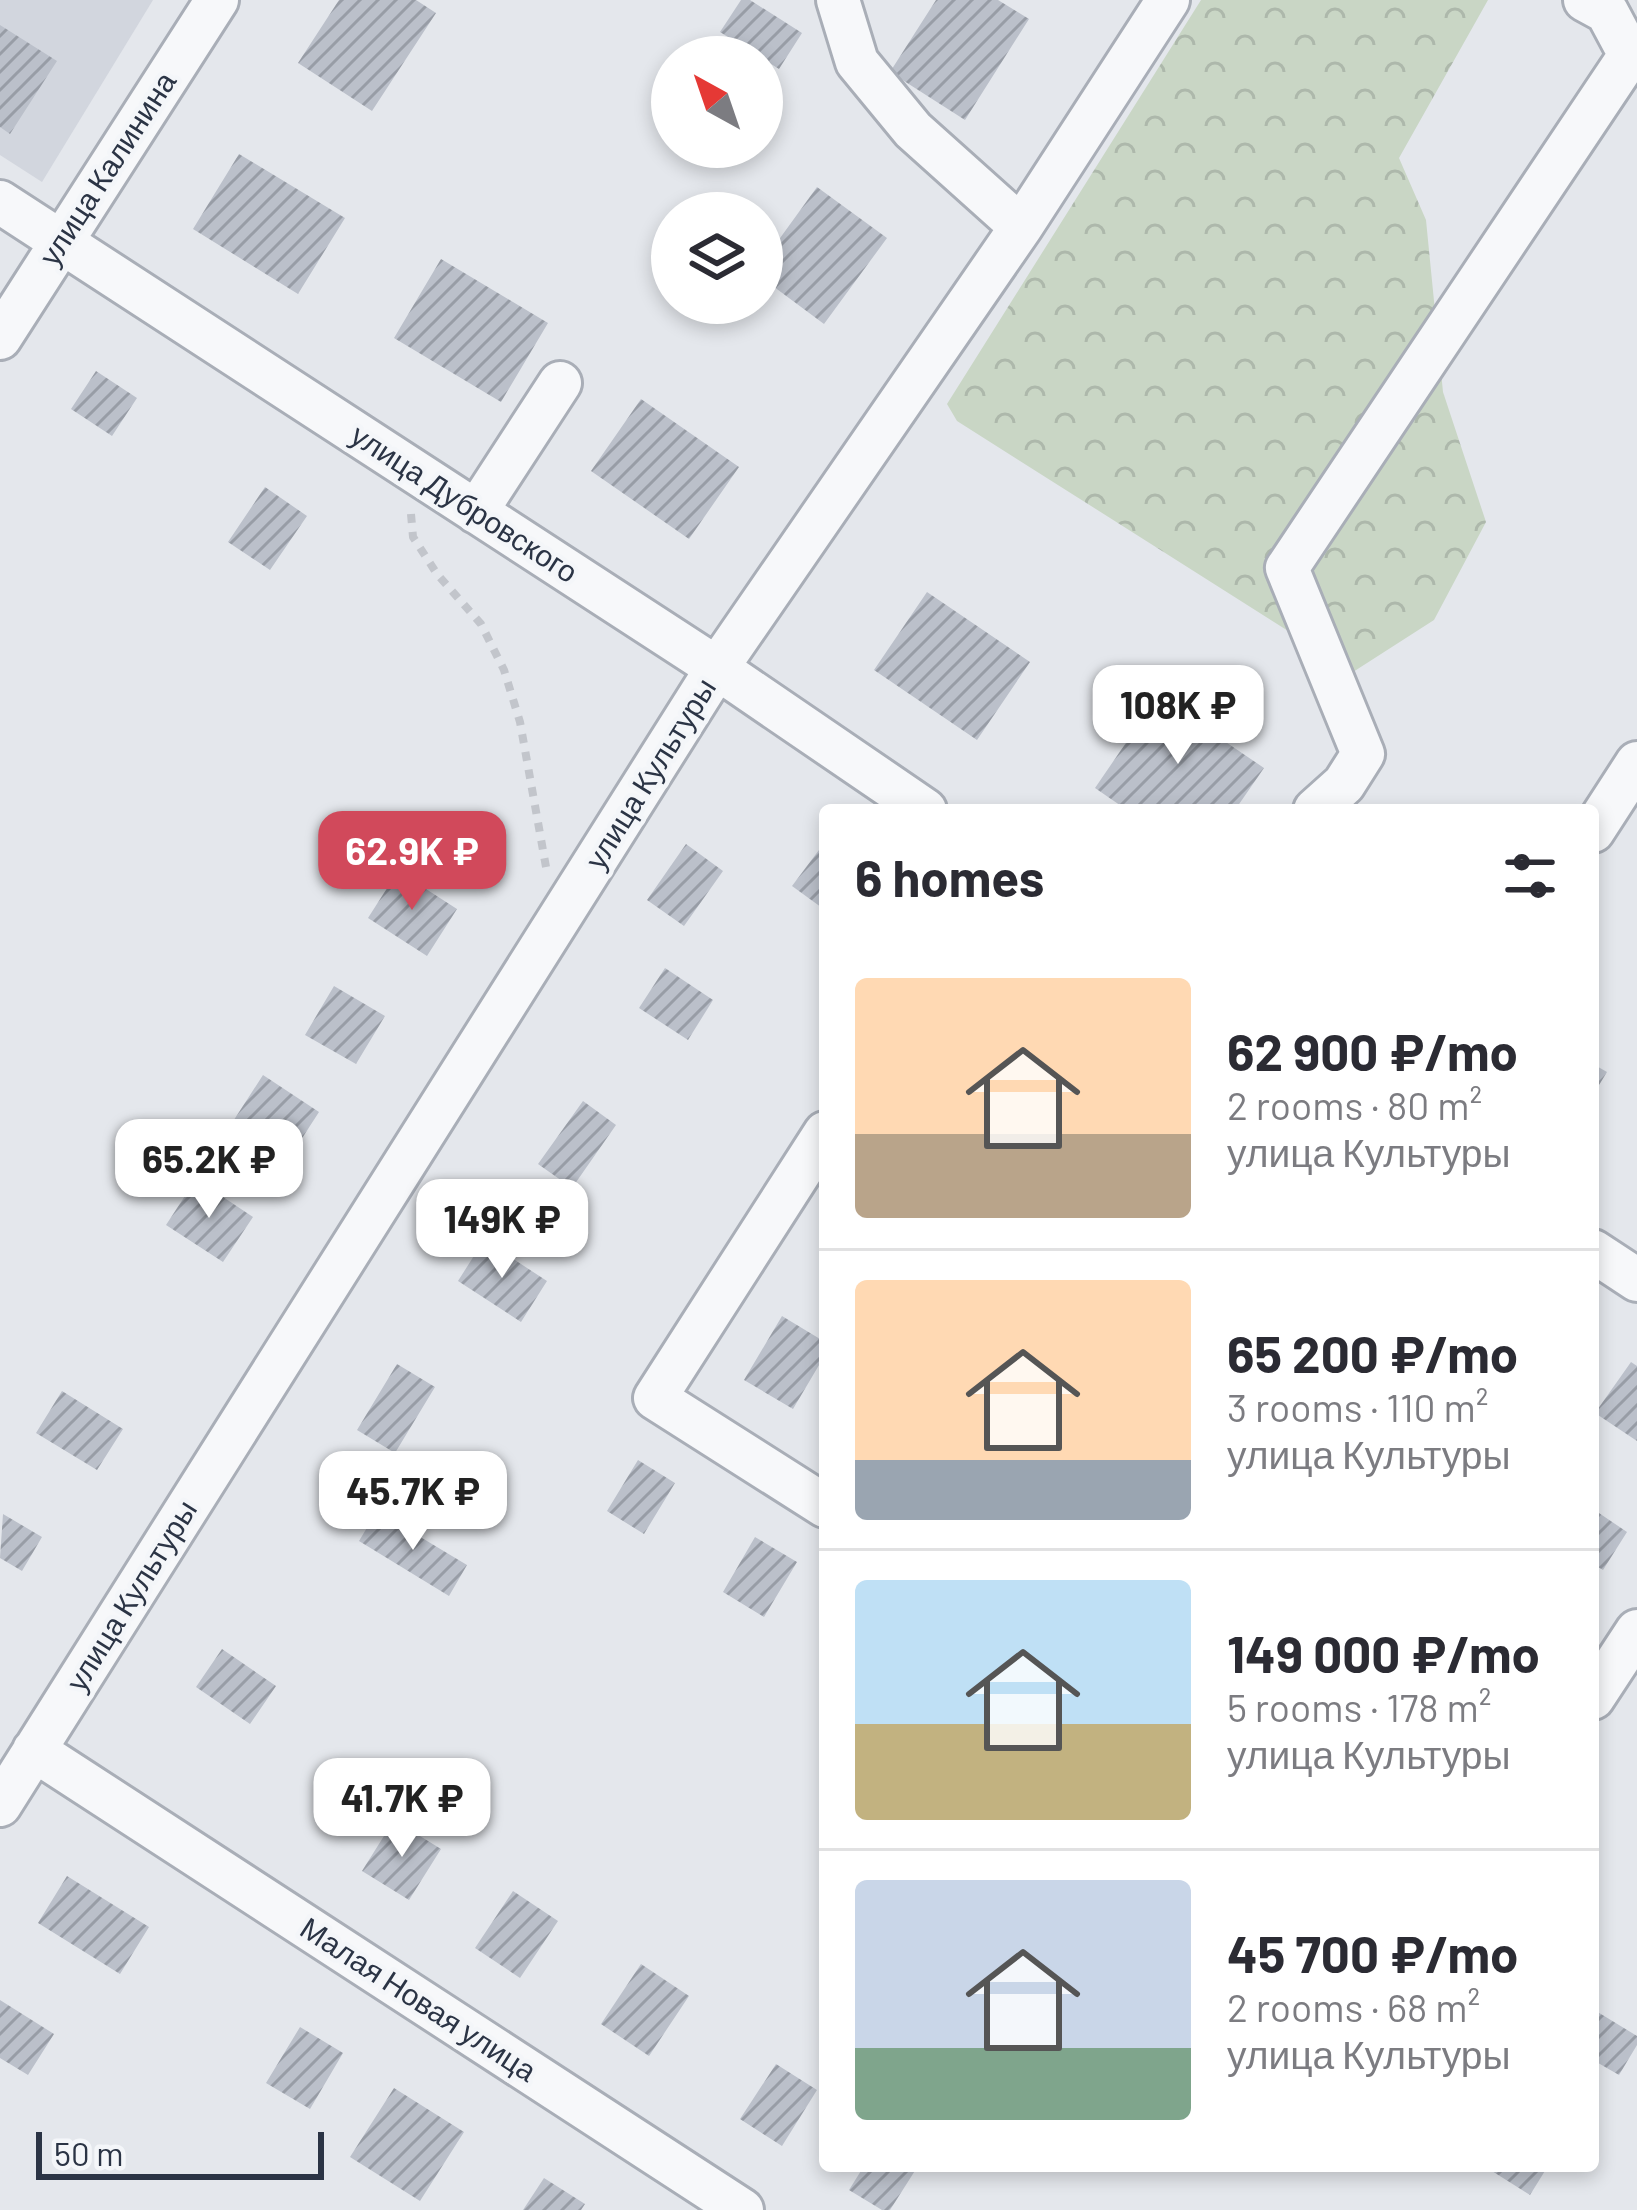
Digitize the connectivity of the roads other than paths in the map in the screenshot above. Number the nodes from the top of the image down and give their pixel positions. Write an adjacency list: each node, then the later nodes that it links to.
1 (217, 0): 7 (street, улица Калинина)
2 (838, 0): 6 (street)
3 (1168, 0): 6 (street, улица Культуры)
4 (1585, 0): 14 (street)
5 (0, 202): 7 (street, улица Дубровского)
6 (1022, 226): 11 (street, улица Культуры)
7 (61, 242): 8 (street, улица Калинина); 10 (street, улица Дубровского)
8 (0, 338)
9 (560, 383): 10 (street)
10 (476, 512): 11 (street, улица Дубровского)
11 (717, 668): 13 (street, улица Дубровского); 22 (street, улица Культуры)
12 (1637, 763): 15 (street)
13 (916, 804)
14 (1322, 804)
15 (1599, 822)
16 (819, 1142): 19 (street)
17 (1599, 1255): 18 (street)
18 (1637, 1280)
19 (819, 1502)
20 (1637, 1631): 21 (street)
21 (1599, 1689)
22 (34, 1750): 23 (street, улица Культуры); 24 (street, Малая Новая улица)
23 (0, 1805)
24 (742, 2210)

